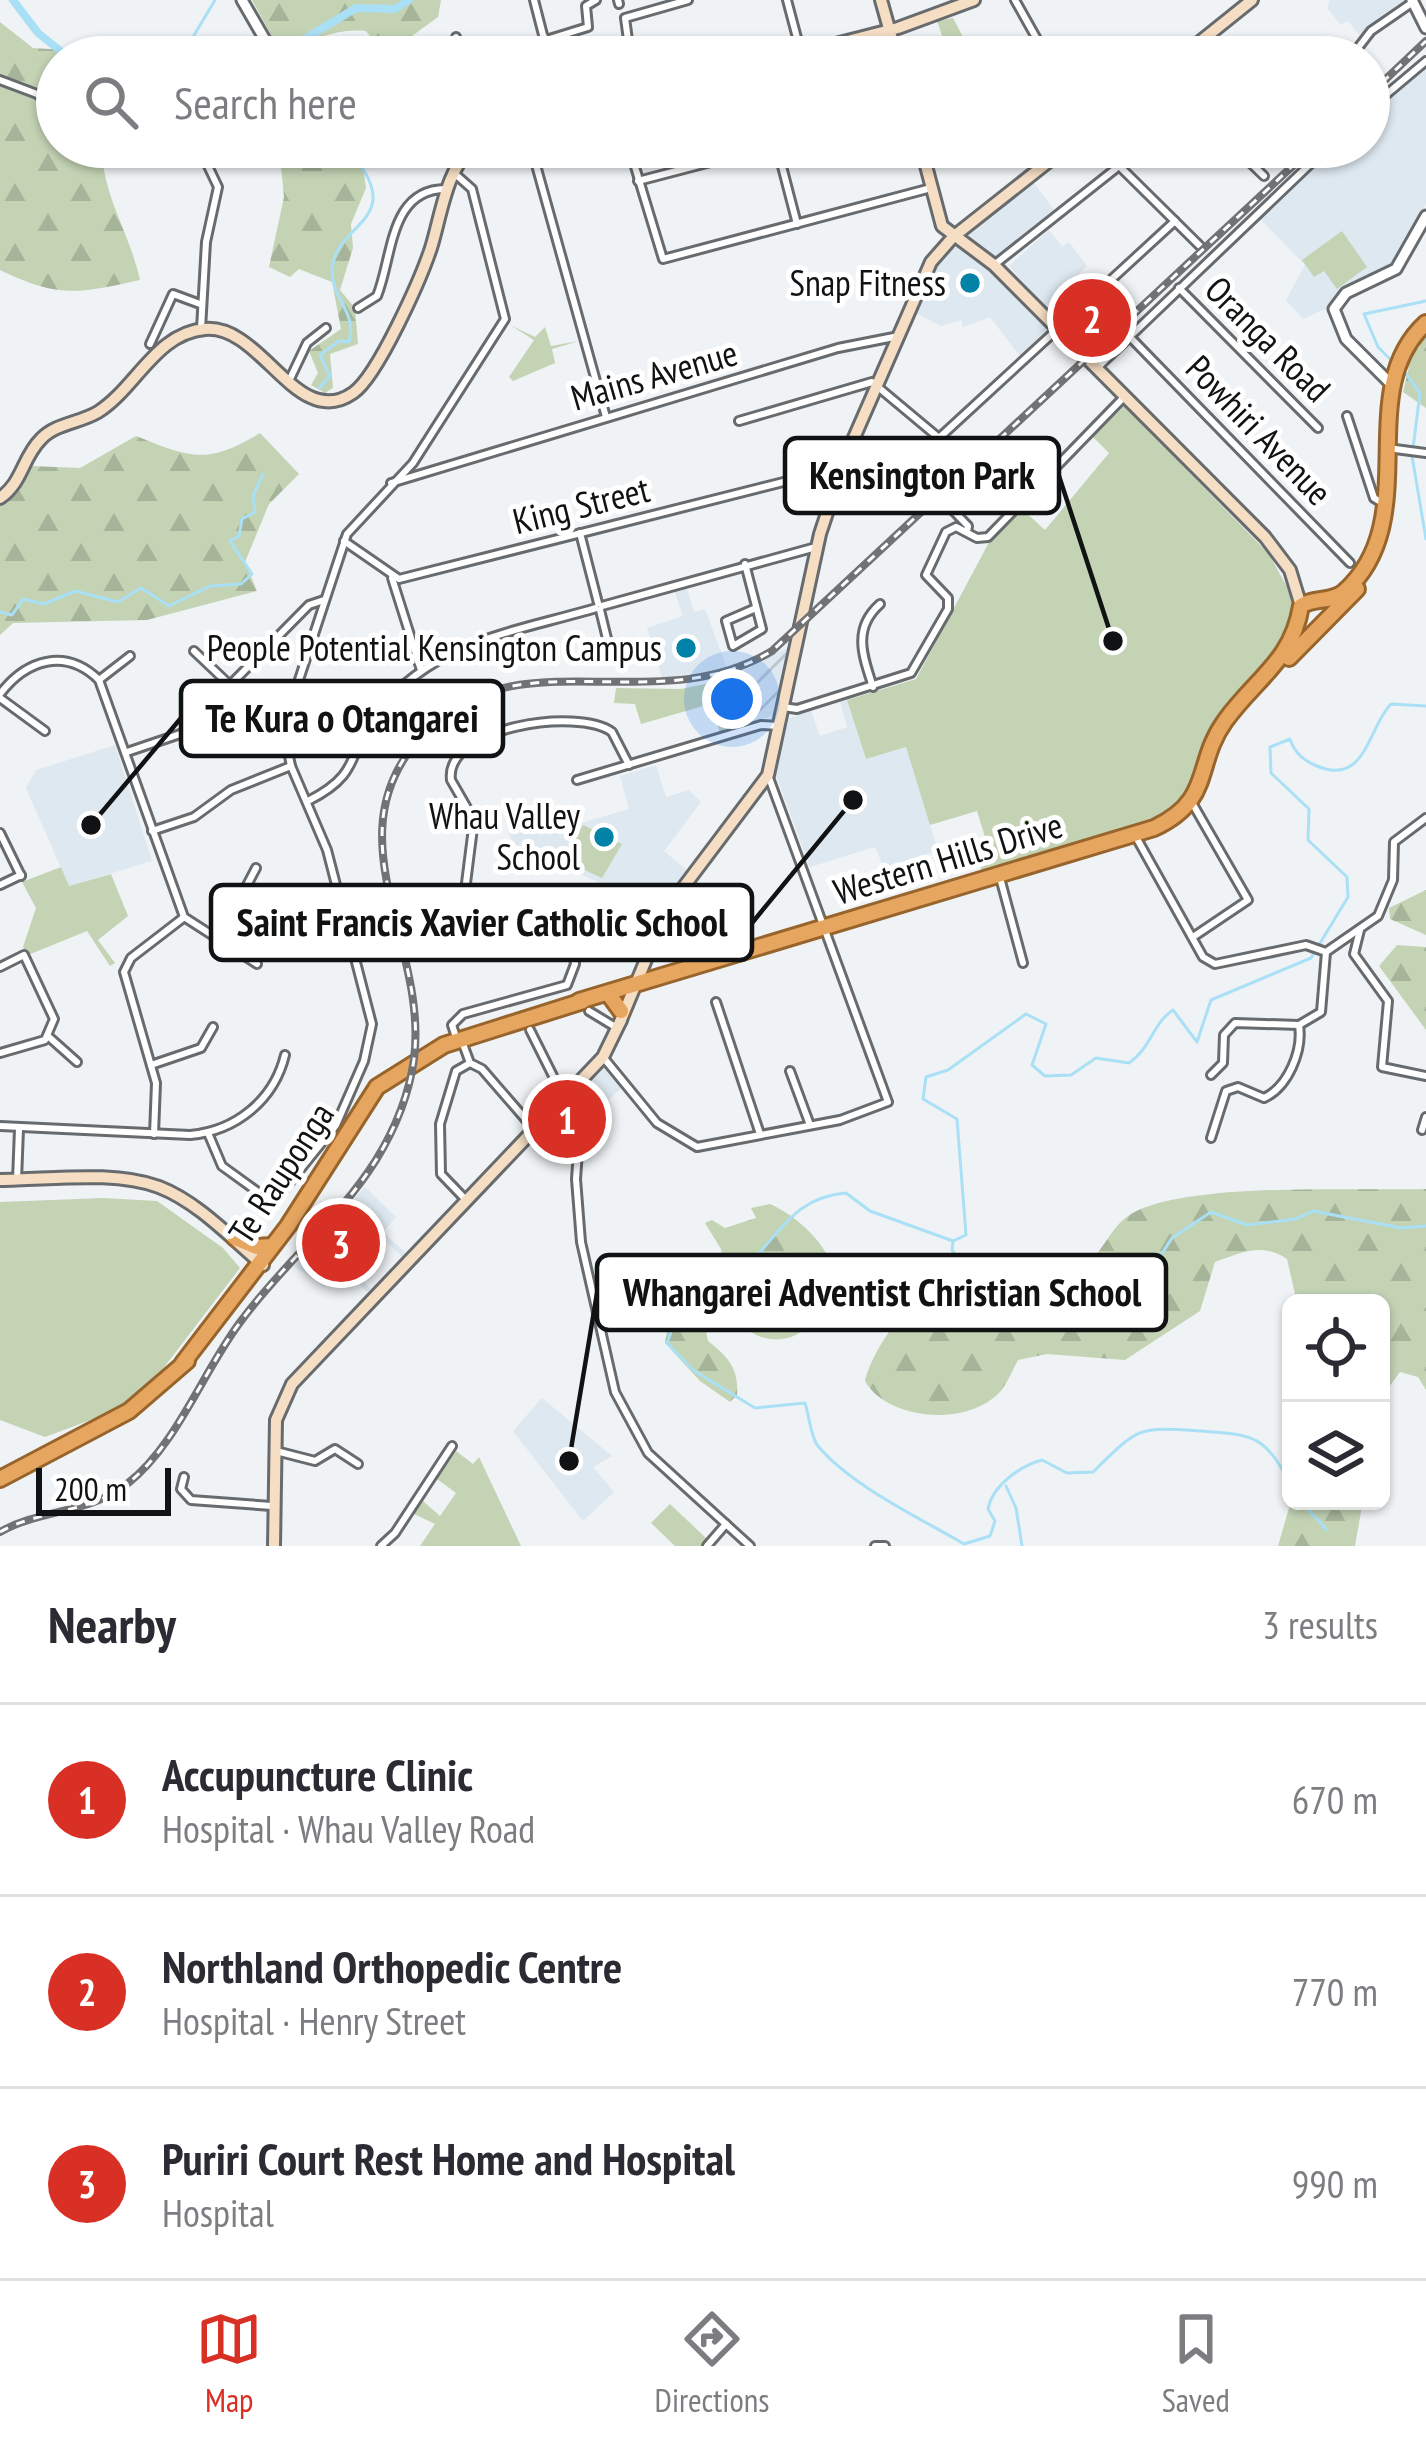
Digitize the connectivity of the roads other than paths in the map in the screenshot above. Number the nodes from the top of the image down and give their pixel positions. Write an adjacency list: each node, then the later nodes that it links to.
1 (242, 0): 14 (street)
2 (534, 0): 15 (street)
3 (596, 0): 16 (street)
4 (688, 0): 17 (street)
5 (787, 0): 18 (street)
6 (881, 0): 11 (main road)
7 (974, 0): 13 (main road)
8 (1016, 0): 22 (street)
9 (1249, 1): 23 (main road)
10 (1417, 6): 12 (street); 24 (street)
11 (886, 14): 13 (main road); 19 (main road)
12 (1426, 28)
13 (891, 30): 20 (main road); 21 (main road)
14 (263, 36)
15 (545, 36)
16 (559, 36)
17 (624, 36)
18 (797, 36)
19 (867, 36)
20 (869, 36)
21 (893, 36)
22 (1036, 36)
23 (1206, 36)
24 (1367, 36)
25 (1426, 61): 27 (street)
26 (0, 80): 28 (street)
27 (1390, 91)
28 (36, 93)
29 (209, 168): 55 (street)
30 (456, 168): 41 (main road)
31 (537, 168): 70 (street)
32 (635, 168): 43 (street)
33 (689, 168): 43 (street)
34 (779, 168): 48 (street)
35 (926, 168): 44 (main road)
36 (1040, 168): 50 (main road)
37 (1118, 168): 53 (street)
38 (1120, 168): 47 (street)
39 (1256, 168): 42 (street)
40 (1306, 168): 54 (street)
41 (454, 173): 45 (main road); 75 (street)
42 (1264, 176)
43 (638, 181): 48 (street)
44 (931, 188): 48 (street); 49 (main road)
45 (448, 189): 56 (street); 66 (main road)
46 (1426, 216): 65 (street)
47 (1175, 221): 51 (street); 60 (street)
48 (797, 224)
49 (941, 226): 50 (main road); 52 (main road)
50 (953, 237): 52 (main road); 53 (main road)
51 (1200, 246)
52 (938, 251): 61 (main road)
53 (994, 265): 60 (main road)
54 (1179, 288): 62 (street); 72 (street, Oranga Road)
55 (200, 304): 59 (street); 63 (street)
56 (358, 308)
57 (1426, 327): 65 (highway)
58 (326, 328): 66 (street)
59 (201, 329): 66 (main road); 79 (main road)
60 (1059, 330): 64 (main road); 67 (street)
61 (899, 336): 67 (main road); 70 (street, Mains Avenue)
62 (1129, 336): 64 (street); 86 (street, Powhiri Avenue)
63 (150, 344)
64 (1096, 368): 68 (main road)
65 (1396, 371): 73 (highway)
66 (289, 381)
67 (877, 385): 71 (street); 76 (main road)
68 (1125, 396): 82 (street); 94 (main road)
69 (1347, 416): 81 (street)
70 (605, 417): 77 (street, Mains Avenue)
71 (739, 421)
72 (1318, 428)
73 (1401, 449): 74 (street); 81 (highway); 89 (highway)
74 (1425, 452)
75 (410, 466): 77 (street); 78 (street)
76 (842, 467): 83 (street, King Street); 85 (main road)
77 (422, 473): 78 (street, Mains Avenue)
78 (388, 483): 84 (street)
79 (0, 499)
80 (945, 502): 82 (street)
81 (1388, 504): 94 (highway)
82 (967, 532): 103 (street)
83 (580, 533): 88 (street, King Street); 92 (street)
84 (344, 541): 88 (street); 90 (street)
85 (816, 547): 87 (street); 106 (main road)
86 (1349, 563)
87 (745, 564): 92 (street); 93 (street)
88 (392, 578): 99 (street)
89 (1357, 590): 94 (highway); 95 (highway)
90 (324, 600): 102 (street); 105 (street)
91 (880, 604): 103 (street)
92 (599, 607): 97 (street); 99 (street)
93 (756, 608): 93 (street)
94 (1312, 611): 95 (highway); 101 (highway)
95 (1303, 645): 101 (highway)
96 (194, 651): 102 (street)
97 (610, 655)
98 (130, 656): 100 (street)
99 (421, 670): 115 (street)
100 (99, 680): 104 (street); 110 (street)
101 (1263, 681): 116 (highway)
102 (230, 685): 105 (street)
103 (873, 686): 106 (street)
104 (0, 696): 108 (street)
105 (290, 707): 112 (street)
106 (783, 707): 107 (main road)
107 (779, 726): 111 (street); 113 (main road)
108 (45, 731)
109 (183, 733): 110 (street)
110 (127, 752): 118 (street)
111 (629, 765): 114 (street); 127 (street)
112 (291, 766): 115 (street); 118 (street)
113 (765, 779): 124 (main road); 128 (street)
114 (577, 780)
115 (308, 801): 173 (street)
116 (1191, 801): 120 (highway, Western Hills Drive); 130 (street)
117 (1426, 818): 129 (street)
118 (152, 831): 126 (street)
119 (0, 833): 123 (street)
120 (1135, 834): 122 (highway, Western Hills Drive); 130 (street)
121 (256, 868): 133 (street)
122 (999, 874): 128 (highway, Western Hills Drive); 139 (street)
123 (0, 885)
124 (674, 902): 131 (main road); 138 (main road)
125 (584, 914): 127 (street); 132 (street); 145 (street)
126 (184, 917): 133 (street); 159 (street)
127 (478, 923): 134 (street); 136 (street)
128 (826, 926): 137 (highway, Western Hills Drive); 168 (street)
129 (1360, 930): 135 (street); 163 (street)
130 (1193, 937): 135 (street)
131 (654, 938): 132 (street); 138 (main road)
132 (640, 940): 138 (street)
133 (218, 941): 140 (street)
134 (500, 946)
135 (1323, 952): 149 (street)
136 (450, 956)
137 (730, 956): 138 (highway, Western Hills Drive); 142 (highway, Te Rauponga)
138 (653, 962): 142 (highway, Western Hills Drive); 142 (main road)
139 (1023, 963)
140 (257, 964)
141 (0, 967): 152 (street)
142 (636, 984): 144 (highway, Te Rauponga); 147 (highway, Western Hills Drive); 148 (main road)
143 (510, 989): 145 (street)
144 (610, 996): 147 (highway, Te Rauponga); 148 (highway)
145 (518, 1001): 153 (street)
146 (716, 1002): 175 (street)
147 (584, 1006): 148 (street); 153 (highway, Te Rauponga)
148 (619, 1020): 156 (main road)
149 (1299, 1025): 162 (street); 176 (street)
150 (213, 1027): 159 (street)
151 (530, 1030): 165 (street)
152 (50, 1037): 154 (street); 157 (street)
153 (456, 1037): 158 (street); 181 (highway, Te Rauponga)
154 (0, 1053)
155 (286, 1054): 173 (street)
156 (603, 1057): 161 (main road); 175 (street)
157 (77, 1062)
158 (470, 1063): 171 (street); 179 (street)
159 (151, 1064): 174 (street)
160 (790, 1071): 168 (street)
161 (589, 1072): 164 (main road); 166 (street)
162 (1211, 1075)
163 (1426, 1076)
164 (575, 1087): 165 (main road); 166 (street)
165 (564, 1098): 171 (main road)
166 (582, 1103): 189 (street)
167 (1426, 1117): 172 (street)
168 (810, 1125): 175 (street)
169 (0, 1126): 170 (street)
170 (19, 1128): 174 (street); 178 (street)
171 (534, 1129): 179 (main road)
172 (1422, 1130)
173 (208, 1133): 174 (street)
174 (154, 1134)
175 (760, 1134)
176 (1211, 1138)
177 (0, 1180): 178 (main road)
178 (17, 1180): 180 (main road)
179 (466, 1200): 184 (main road)
180 (234, 1237): 181 (main road); 181 (highway)
181 (262, 1258): 182 (highway, Te Rauponga); 182 (highway, Te Rauponga)
182 (183, 1364): 187 (highway, Te Rauponga)
183 (452, 1445): 191 (street)
184 (273, 1450): 185 (street); 188 (main road)
185 (358, 1464)
186 (184, 1477): 188 (street)
187 (0, 1479)
188 (272, 1506): 190 (main road)
189 (726, 1524): 192 (street); 193 (street)
190 (274, 1546)
191 (381, 1546)
192 (707, 1546)
193 (750, 1546)
194 (875, 1546): 195 (street)
195 (885, 1546)

